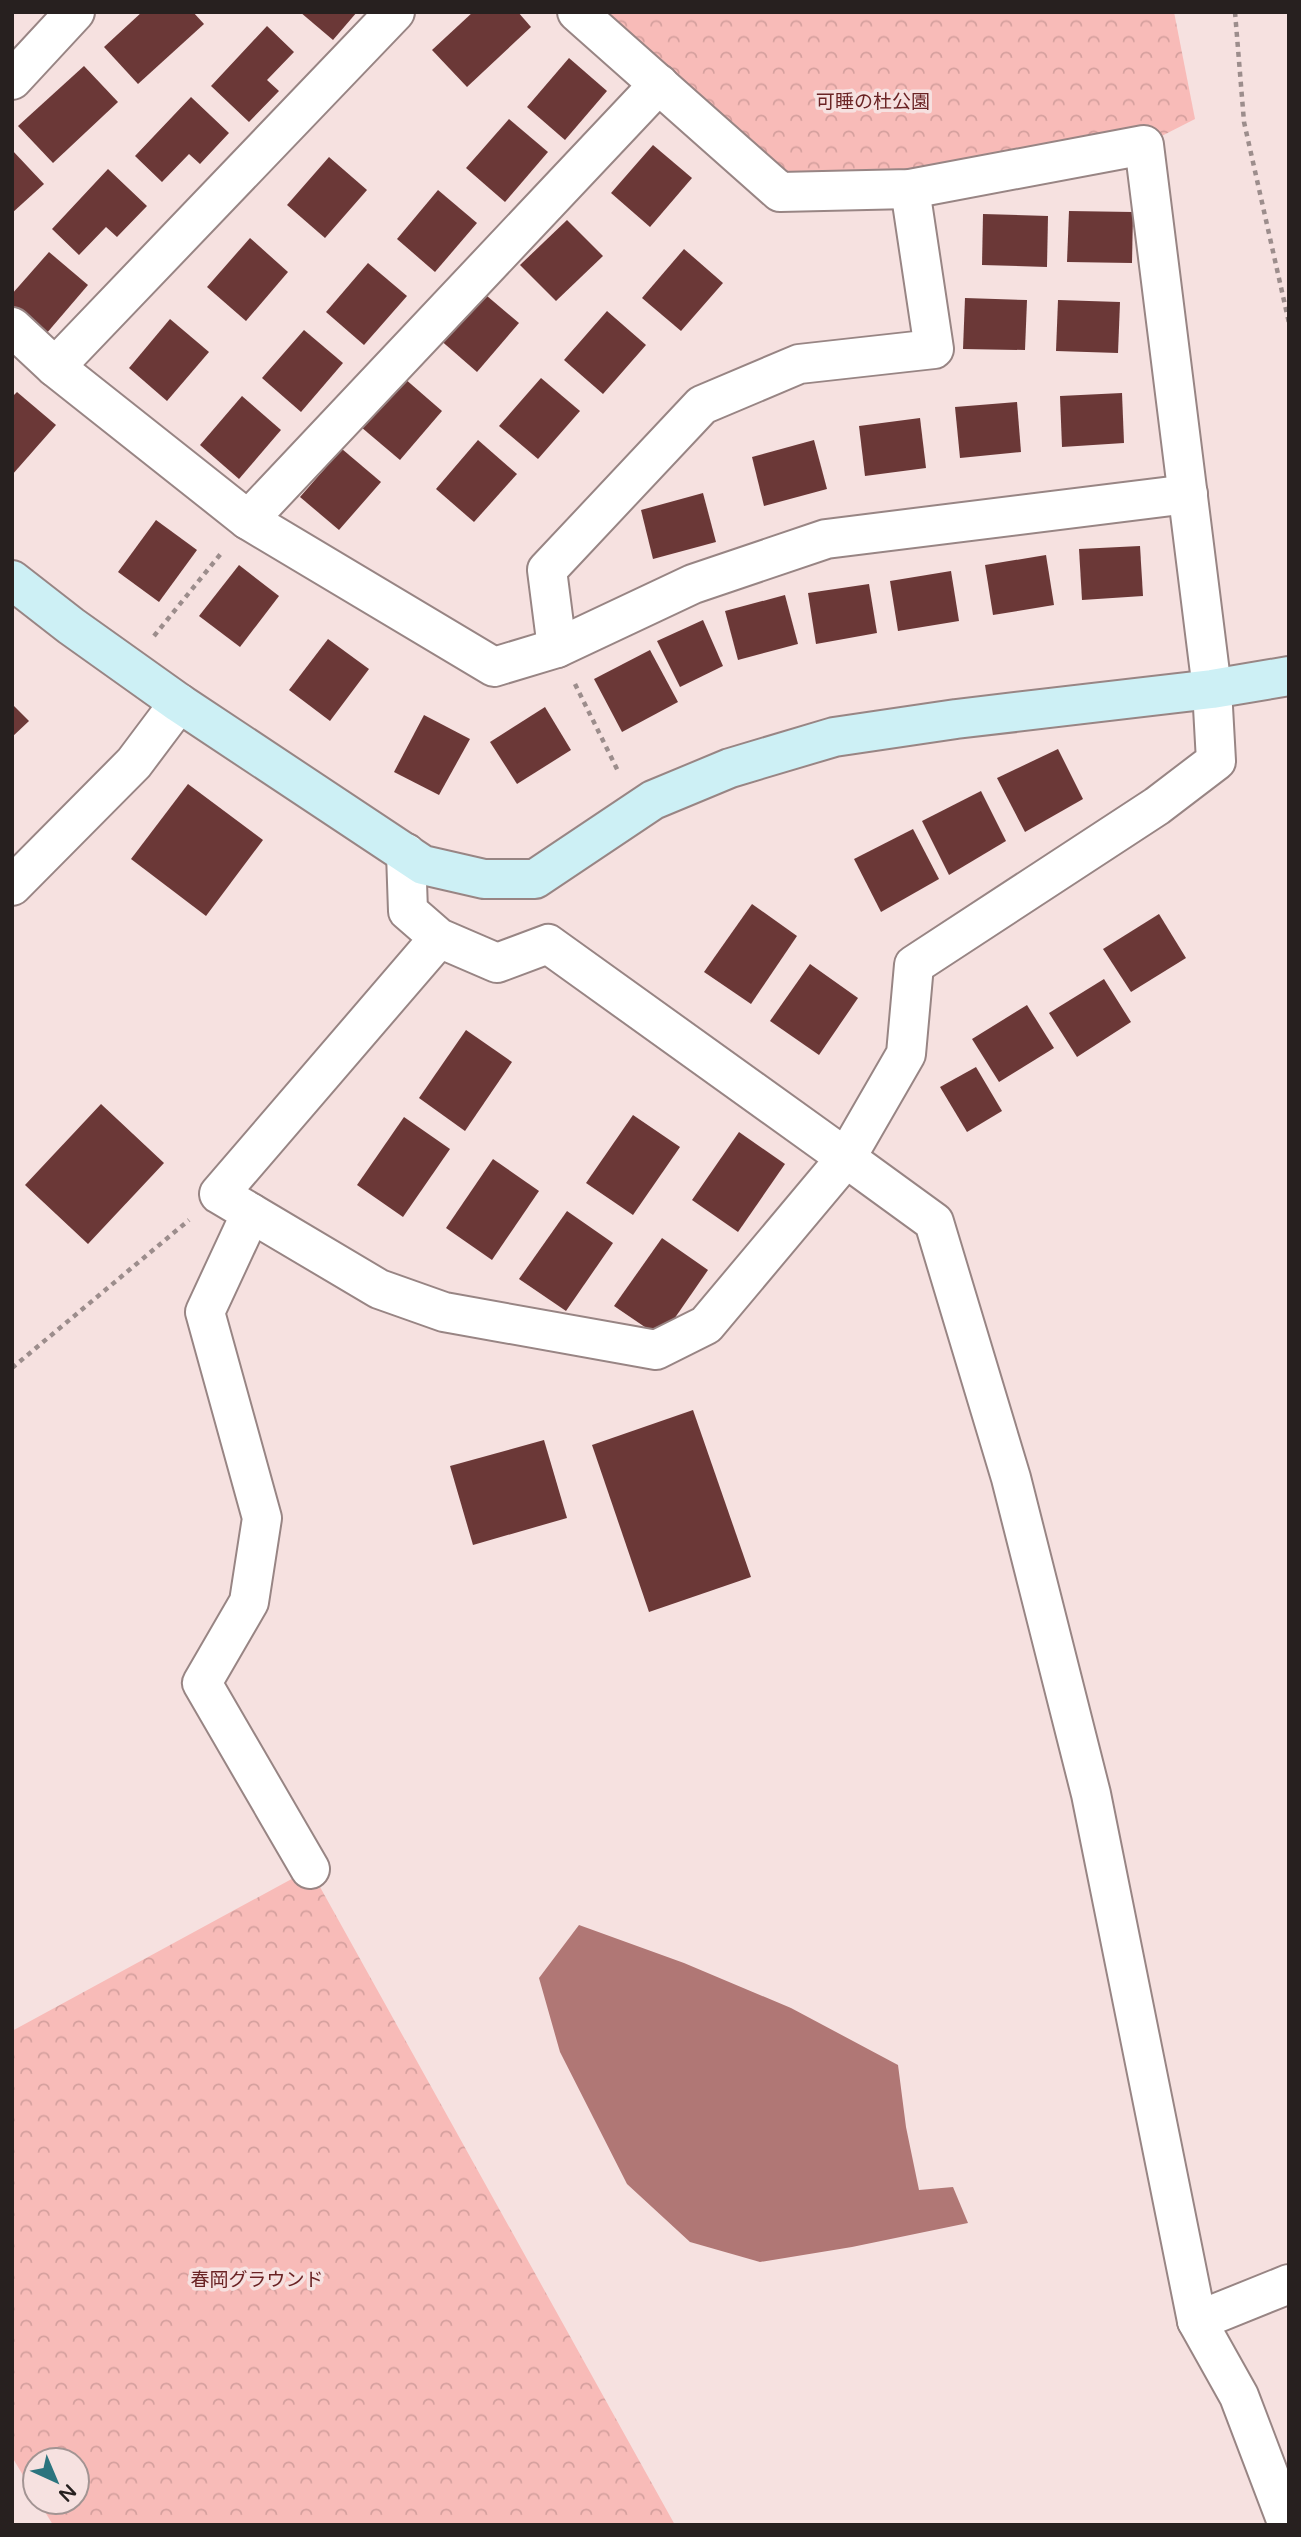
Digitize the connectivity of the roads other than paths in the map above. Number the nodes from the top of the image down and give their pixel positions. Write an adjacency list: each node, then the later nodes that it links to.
1 (75, 12): 4 (street)
2 (395, 12): 8 (street)
3 (577, 12): 5 (street)
4 (12, 80)
5 (659, 84): 6 (street); 10 (street)
6 (910, 190): 9 (street); 12 (street)
7 (12, 327): 8 (street)
8 (55, 367): 10 (street)
9 (1188, 494): 12 (street); 14 (street)
10 (248, 520): 12 (street)
11 (12, 580): 15 (street)
12 (557, 648)
13 (1289, 676): 14 (street)
14 (1212, 689): 16 (street); 19 (street)
15 (179, 703): 16 (street); 17 (street)
16 (406, 853): 18 (street)
17 (12, 886)
18 (439, 938): 19 (street); 20 (street)
19 (846, 1158): 20 (street); 23 (street)
20 (251, 1213): 21 (street)
21 (310, 1869)
22 (1289, 2284): 23 (street)
23 (1197, 2321): 24 (street)
24 (1288, 2525)

